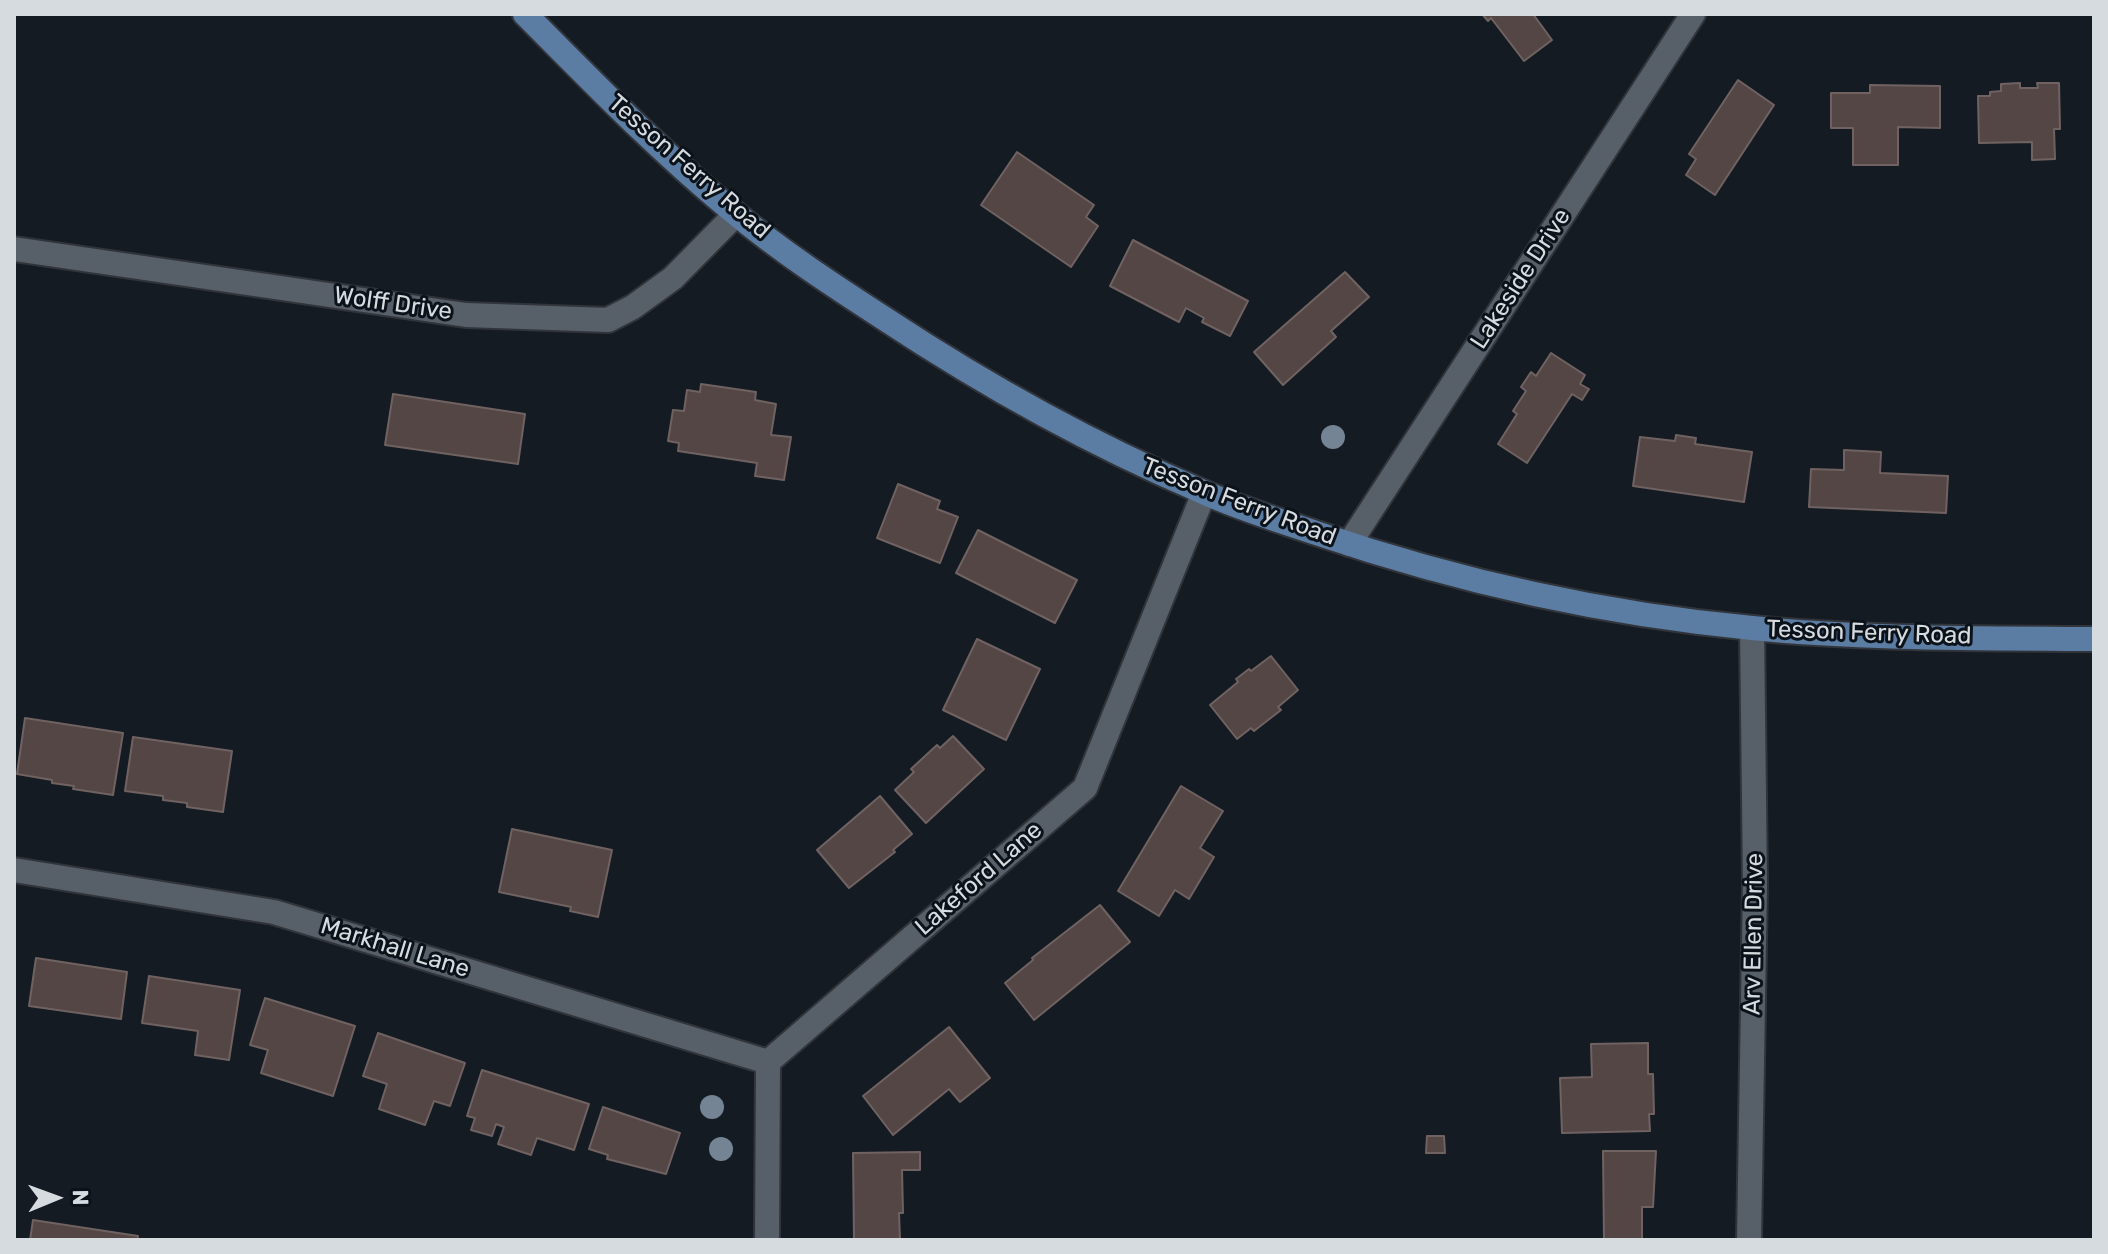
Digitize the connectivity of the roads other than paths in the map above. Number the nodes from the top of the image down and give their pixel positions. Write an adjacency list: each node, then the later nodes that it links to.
1 (525, 14): 3 (main road, Tesson Ferry Road)
2 (1693, 14): 6 (street, Lakeside Drive)
3 (736, 214): 4 (street, Wolff Drive); 5 (main road, Tesson Ferry Road)
4 (14, 249)
5 (1204, 493): 6 (main road, Tesson Ferry Road); 10 (street, Lakeford Lane)
6 (1349, 544): 7 (main road, Tesson Ferry Road)
7 (1752, 628): 8 (main road, Tesson Ferry Road); 12 (street, Arv Ellen Drive)
8 (2094, 639)
9 (14, 870): 10 (street, Markhall Lane)
10 (768, 1062): 11 (street)
11 (767, 1240)
12 (1749, 1240)

